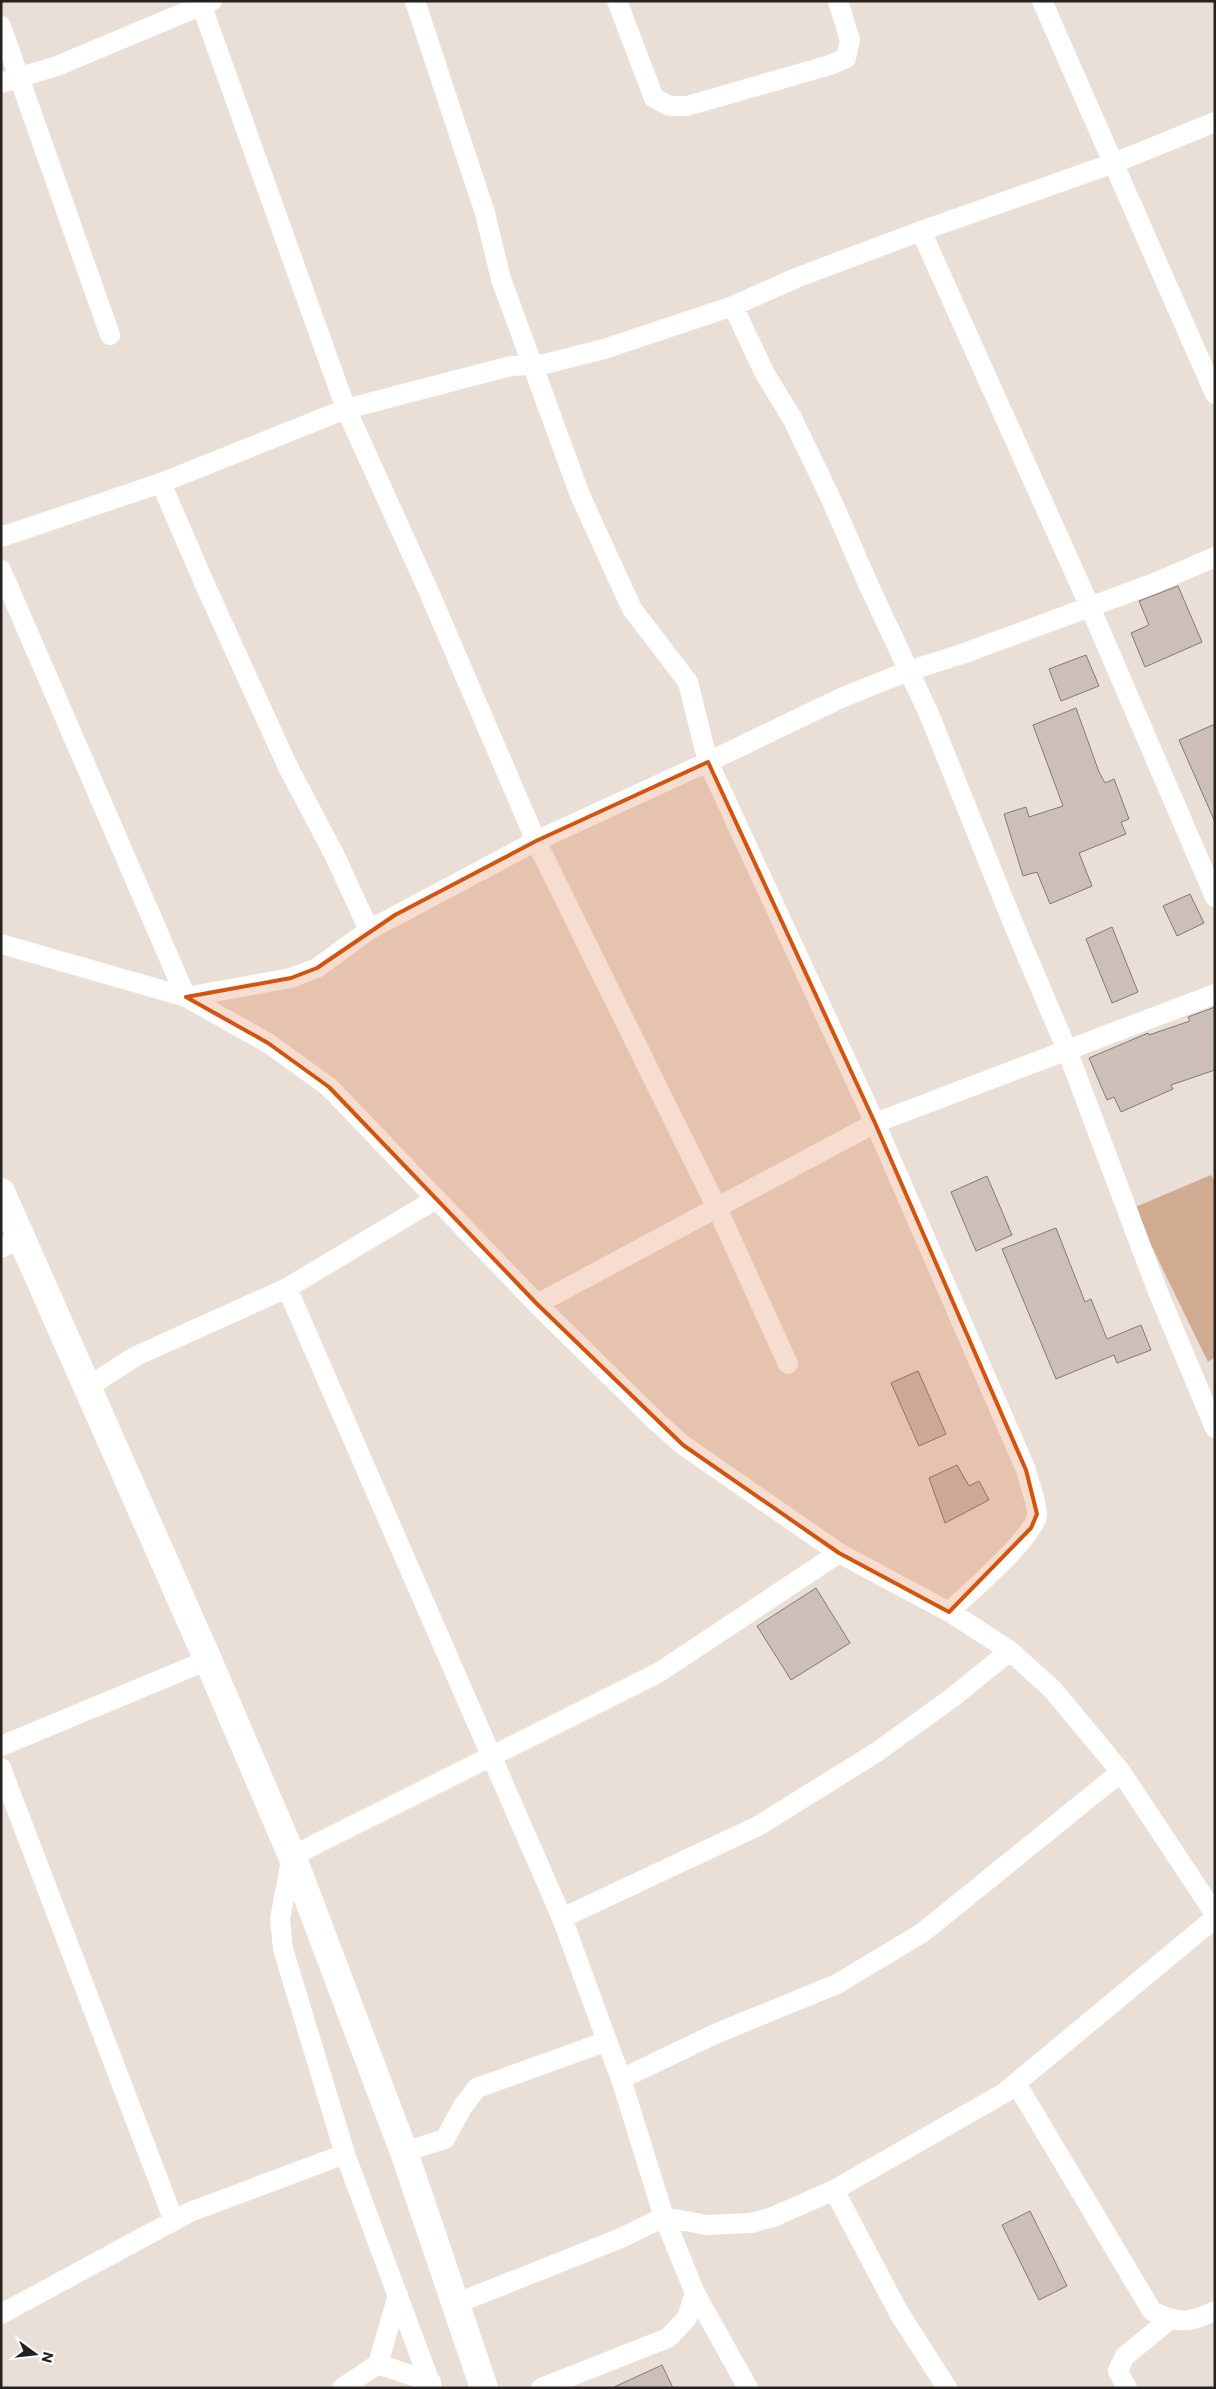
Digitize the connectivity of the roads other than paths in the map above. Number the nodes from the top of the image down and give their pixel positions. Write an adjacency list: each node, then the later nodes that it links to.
1 (415, 1): 13 (street)
2 (617, 1): 3 (street)
3 (838, 1)
4 (1042, 1): 9 (street)
5 (205, 2): 7 (street); 15 (street)
6 (1, 26): 7 (street)
7 (10, 80): 12 (street)
8 (1215, 122): 9 (street)
9 (1114, 163): 10 (street); 14 (street)
10 (920, 231): 11 (street); 20 (street)
11 (733, 306): 13 (street); 21 (street)
12 (110, 335)
13 (534, 364): 15 (street); 22 (street)
14 (1215, 394)
15 (346, 410): 16 (street); 23 (street)
16 (161, 483): 17 (street); 25 (street)
17 (1, 537)
18 (1215, 557): 20 (street)
19 (1, 570): 28 (street)
20 (1090, 607): 21 (street); 24 (street)
21 (908, 671): 22 (street); 29 (street)
22 (708, 762): 23 (street); 30 (street)
23 (536, 841): 25 (street); 33 (street)
24 (1215, 896)
25 (369, 930): 28 (street)
26 (1, 944): 28 (street)
27 (1215, 994): 29 (street)
28 (186, 997): 32 (street)
29 (1067, 1050): 30 (street); 39 (street)
30 (875, 1123): 33 (street); 41 (street)
31 (1, 1192): 34 (street)
32 (436, 1199): 35 (street); 36 (street)
33 (717, 1208): 36 (street); 37 (street)
34 (12, 1243): 38 (street)
35 (287, 1288): 38 (street); 45 (street)
36 (537, 1304): 40 (street)
37 (788, 1364)
38 (88, 1387): 43 (street)
39 (1215, 1428)
40 (839, 1553): 41 (street); 45 (street)
41 (949, 1612): 42 (street)
42 (1010, 1651): 47 (street); 50 (street)
43 (208, 1660): 44 (street); 48 (street)
44 (1, 1746)
45 (490, 1757): 48 (street); 50 (street)
46 (1, 1768): 59 (street)
47 (1121, 1772): 49 (street); 53 (street)
48 (292, 1856): 55 (street); 56 (street)
49 (1215, 1914)
50 (562, 1918): 52 (street)
51 (1215, 1918): 54 (street)
52 (607, 2041): 53 (street); 55 (street)
53 (621, 2079): 58 (street)
54 (1016, 2083): 57 (street); 65 (street)
55 (404, 2152): 62 (street)
56 (345, 2154): 59 (street); 61 (street)
57 (834, 2190): 58 (street); 72 (street)
58 (664, 2216): 60 (street); 62 (street)
59 (174, 2221): 63 (street)
60 (694, 2292): 70 (street); 71 (street)
61 (398, 2295): 66 (street); 67 (street)
62 (455, 2304): 69 (street)
63 (3, 2309)
64 (1215, 2311): 65 (street)
65 (1169, 2320): 73 (street)
66 (378, 2364): 67 (street); 68 (street)
67 (431, 2385)
68 (342, 2388)
69 (484, 2388)
70 (541, 2388)
71 (748, 2388)
72 (947, 2388)
73 (1127, 2388)

